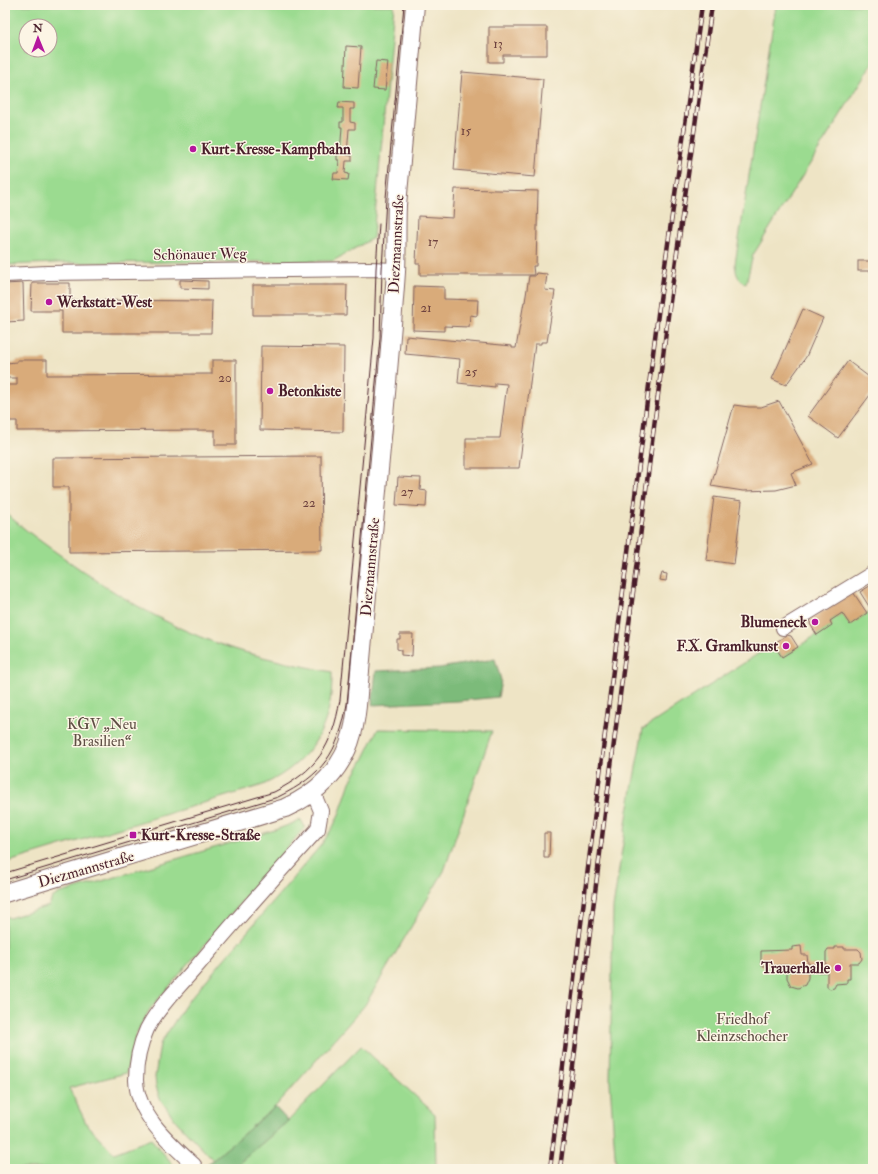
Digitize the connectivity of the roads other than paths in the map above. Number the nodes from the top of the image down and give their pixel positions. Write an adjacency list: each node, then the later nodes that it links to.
1 (415, 5): 2 (street, Diezmannstraße)
2 (396, 270): 3 (street, Schönauer Weg); 6 (street, Diezmannstraße)
3 (5, 275)
4 (873, 573): 5 (street)
5 (783, 628)
6 (313, 792): 7 (street, Diezmannstraße); 8 (street)
7 (5, 893)
8 (194, 1165)

